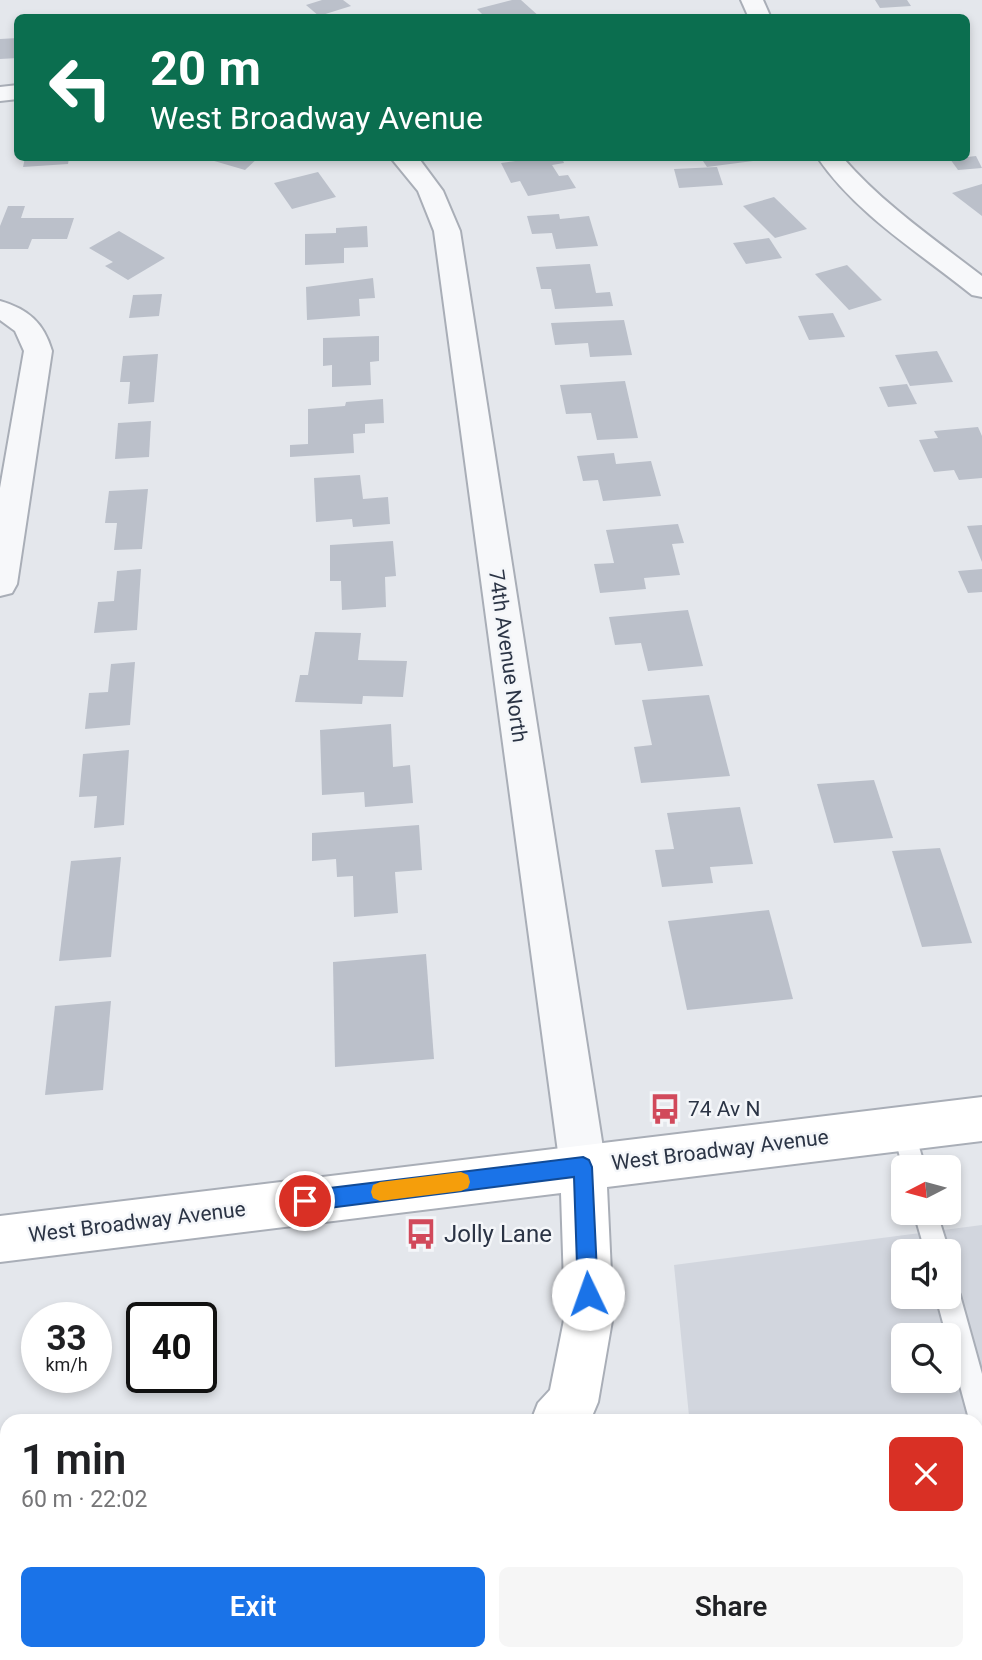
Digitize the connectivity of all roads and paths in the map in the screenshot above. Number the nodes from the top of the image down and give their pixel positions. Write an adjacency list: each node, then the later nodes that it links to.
1 (407, 161): 8 (street, 74th Avenue North)
2 (833, 161): 3 (street)
3 (982, 289)
4 (0, 310): 5 (street)
5 (0, 584)
6 (982, 1119): 7 (street, West Broadway Avenue)
7 (908, 1148): 8 (street, West Broadway Avenue)
8 (583, 1167): 9 (street, West Broadway Avenue); 11 (street)
9 (0, 1239)
10 (952, 1309): 12 (lane)
11 (562, 1414)
12 (981, 1414)

